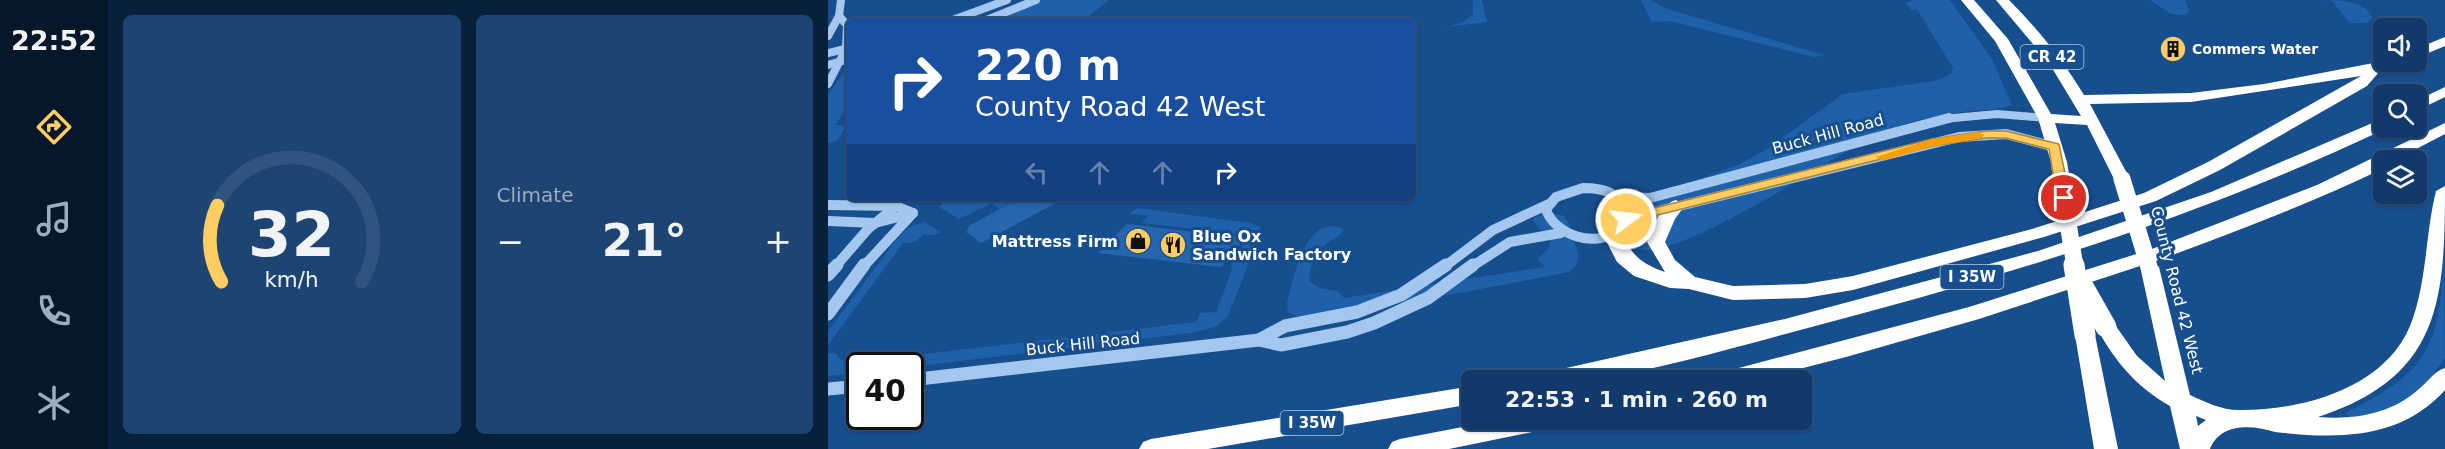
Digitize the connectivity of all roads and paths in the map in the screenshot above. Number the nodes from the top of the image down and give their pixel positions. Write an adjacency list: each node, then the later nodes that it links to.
1 (841, 0): 6 (street)
2 (1007, 0): 7 (street)
3 (1036, 0): 8 (street)
4 (1967, 0): 23 (highway, CR 42)
5 (2002, 0): 21 (highway, County Road 42 West / CR 42)
6 (839, 16): 9 (street); 10 (street)
7 (958, 18)
8 (991, 18)
9 (846, 24)
10 (828, 36)
11 (2445, 41): 13 (highway)
12 (846, 49): 14 (street)
13 (2427, 49)
14 (828, 53)
15 (845, 60): 16 (street); 19 (street)
16 (828, 64)
17 (2373, 69): 21 (highway)
18 (2373, 70): 43 (highway)
19 (828, 84)
20 (2445, 91): 22 (highway)
21 (2080, 99): 24 (highway, County Road 42 West / CR 42)
22 (2427, 100)
23 (2046, 118): 24 (highway); 27 (highway, CR 42); 31 (street, Buck Hill Road)
24 (2094, 121): 54 (highway, County Road 42 West / CR 42, bridge)
25 (2373, 128): 47 (highway, I 35W)
26 (2445, 128): 28 (highway, I 35W)
27 (2055, 147): 34 (street, Buck Hill Road); 45 (highway, CR 42, bridge)
28 (2404, 150)
29 (2373, 166): 48 (highway, I 35W)
30 (2445, 191): 55 (highway)
31 (1619, 197): 32 (street); 37 (street)
32 (1551, 202): 40 (street); 46 (street, Buck Hill Road)
33 (828, 205): 35 (street)
34 (1676, 205): 37 (street, Buck Hill Road); 43 (highway)
35 (896, 206): 36 (street); 39 (street)
36 (913, 213): 39 (street); 44 (street)
37 (1626, 219): 41 (street)
38 (828, 221): 39 (street)
39 (875, 223): 42 (street)
40 (1561, 233): 41 (street); 46 (street, Buck Hill Road)
41 (1611, 233): 43 (highway)
42 (828, 275)
43 (1689, 282)
44 (828, 314)
45 (2096, 331): 54 (highway); 59 (highway, CR 42)
46 (1259, 340): 50 (street, Buck Hill Road)
47 (1591, 370)
48 (1763, 370)
49 (2445, 376): 55 (highway)
50 (924, 378)
51 (846, 387): 52 (street)
52 (828, 389)
53 (1461, 397): 57 (highway, I 35W)
54 (2182, 401): 55 (highway); 60 (highway, County Road 42 West / CR 42)
55 (2238, 419): 61 (highway)
56 (1497, 430): 58 (highway)
57 (1151, 449)
58 (1401, 449)
59 (2106, 449)
60 (2192, 449)
61 (2198, 449)

